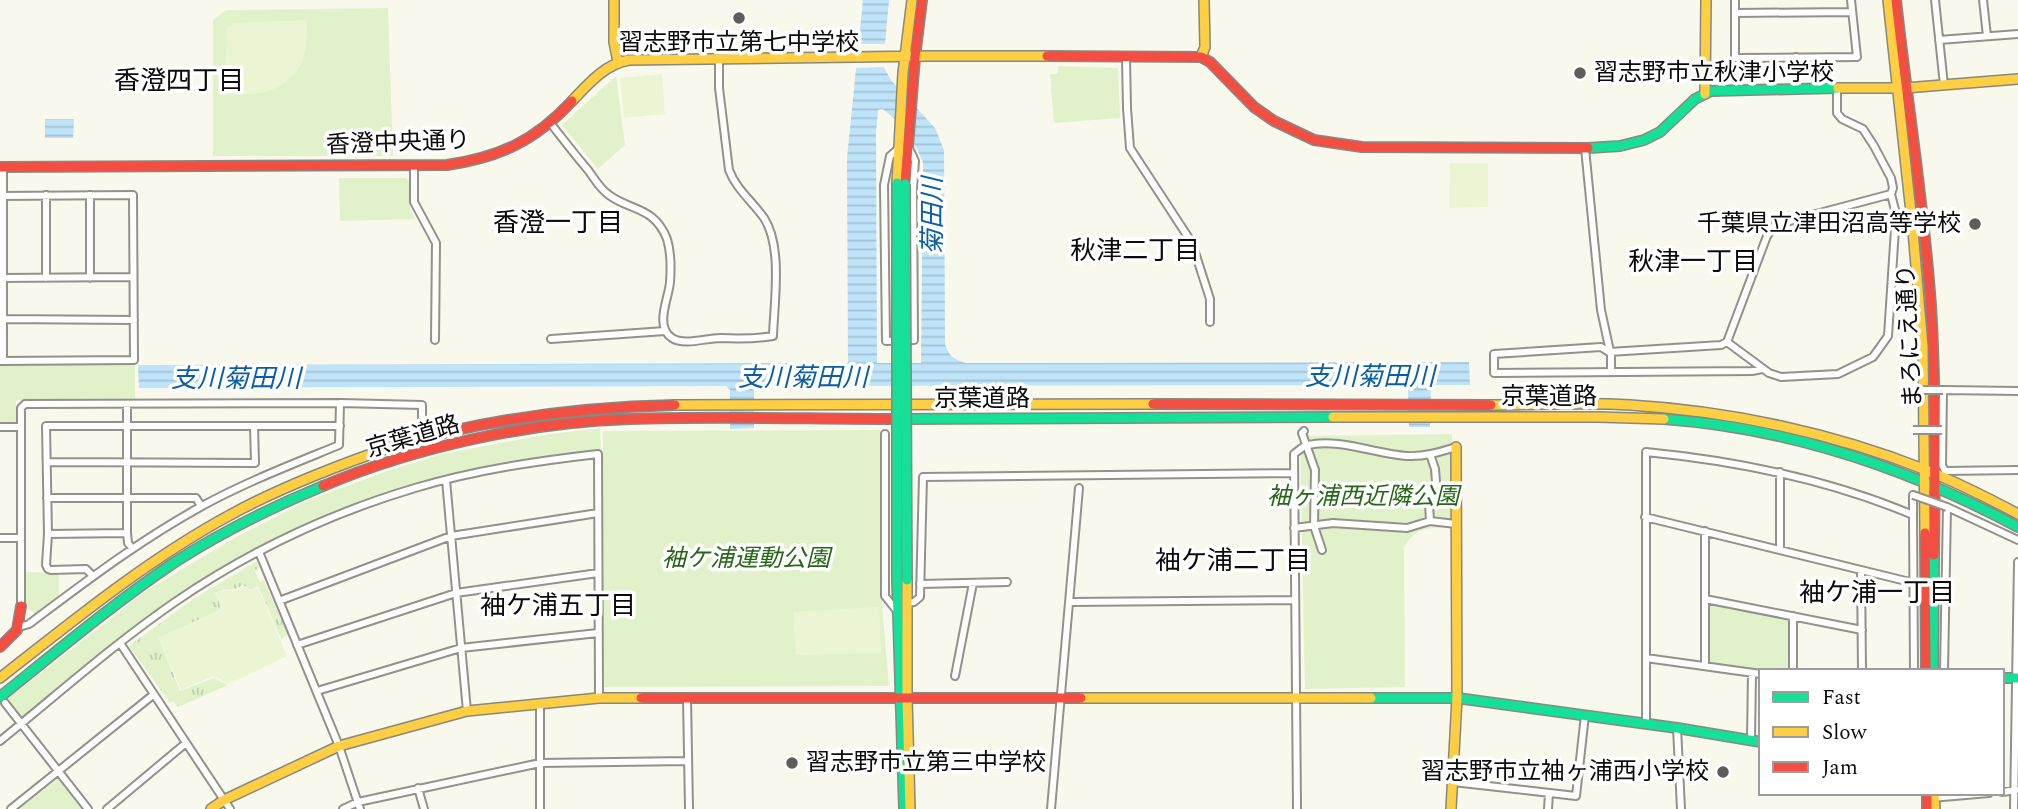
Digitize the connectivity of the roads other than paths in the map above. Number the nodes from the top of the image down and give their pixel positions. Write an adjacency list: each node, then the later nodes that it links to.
1 (614, 0): 22 (main road)
2 (912, 0): 17 (main road)
3 (922, 0): 17 (main road)
4 (1204, 0): 18 (main road)
5 (1706, 0): 28 (main road)
6 (1735, 0): 13 (street)
7 (1851, 0): 12 (street)
8 (1888, 0): 27 (main road, まろにえ通り)
9 (1896, 0): 27 (main road, まろにえ通り)
10 (1935, 0): 16 (street)
11 (1983, 0): 15 (street)
12 (1852, 12): 13 (street); 19 (street)
13 (1735, 13): 19 (street)
14 (2018, 34): 15 (street)
15 (1987, 36): 16 (street)
16 (1939, 40): 24 (street)
17 (910, 57): 20 (main road); 21 (main road); 30 (main road); 30 (main road)
18 (1201, 57): 20 (main road); 31 (main road)
19 (1796, 57): 26 (street)
20 (1126, 58): 45 (street)
21 (719, 59): 22 (main road); 46 (street)
22 (618, 62): 29 (main road, 香澄中央通り)
23 (2018, 79): 24 (main road)
24 (1944, 85): 27 (main road)
25 (1837, 87): 26 (main road); 27 (main road); 35 (street)
26 (1795, 88): 28 (main road)
27 (1901, 88): 74 (main road, まろにえ通り); 78 (main road, まろにえ通り)
28 (1705, 93): 31 (main road)
29 (551, 124): 32 (main road, 香澄中央通り); 46 (street)
30 (903, 148): 30 (street); 34 (main road)
31 (1585, 148): 50 (street)
32 (414, 165): 33 (main road, 香澄中央通り); 48 (street)
33 (2, 167): 36 (street)
34 (901, 183): 120 (main road, bridge); 122 (main road, bridge)
35 (1891, 194): 49 (street); 52 (street)
36 (1, 195): 37 (street); 40 (street)
37 (46, 195): 38 (street); 41 (street)
38 (90, 195): 39 (street); 42 (street)
39 (133, 277): 42 (street); 44 (street)
40 (1, 278): 41 (street); 43 (street)
41 (46, 278): 42 (street)
42 (90, 278)
43 (1, 319): 44 (street); 51 (street)
44 (134, 320): 51 (street)
45 (1210, 322)
46 (665, 331): 47 (street)
47 (551, 339)
48 (435, 340)
49 (1727, 342): 50 (street); 52 (street)
50 (1609, 352): 53 (street); 53 (street)
51 (1, 361)
52 (1762, 369): 53 (street)
53 (1611, 373)
54 (1916, 390): 55 (street, bridge)
55 (1943, 390): 56 (street); 66 (street)
56 (2018, 391)
57 (340, 403): 58 (street); 59 (street); 62 (street)
58 (127, 404): 60 (street); 64 (street)
59 (422, 422)
60 (127, 426): 61 (street); 72 (street); 73 (street)
61 (254, 426): 62 (street); 73 (street)
62 (340, 426): 85 (street)
63 (0, 427): 64 (street)
64 (21, 427): 101 (street)
65 (1913, 430): 66 (street, bridge)
66 (1942, 430): 75 (street)
67 (1304, 431): 69 (street)
68 (885, 434): 122 (street)
69 (1305, 446): 71 (street); 77 (street); 93 (street)
70 (1456, 447): 71 (street); 92 (main road)
71 (1430, 454): 91 (street)
72 (47, 462): 73 (street); 83 (street)
73 (128, 462): 84 (street)
74 (1924, 469): 78 (main road, 京葉道路); 80 (main road, まろにえ通り); 142 (main road, 京葉道路)
75 (2018, 470)
76 (1780, 472): 89 (street); 90 (street); 105 (street)
77 (1294, 473): 95 (street); 114 (street)
78 (1933, 474): 81 (main road, まろにえ通り); 88 (main road, 京葉道路)
79 (446, 480): 87 (street); 99 (street); 106 (street)
80 (1924, 482): 81 (main road, 京葉道路); 136 (main road, まろにえ通り); 152 (main road, 京葉道路)
81 (1933, 486): 94 (main road, 京葉道路); 137 (main road, まろにえ通り)
82 (1079, 488): 119 (street)
83 (47, 498): 84 (street); 98 (street)
84 (127, 498): 85 (street); 97 (street)
85 (201, 506): 103 (street)
86 (1947, 507): 89 (street, bridge); 102 (street); 138 (street)
87 (598, 513): 99 (street); 109 (street)
88 (2018, 514)
89 (1913, 515): 113 (street)
90 (1645, 517): 96 (street); 131 (street)
91 (1430, 521): 92 (street); 93 (street)
92 (1456, 524): 151 (main road)
93 (1314, 526): 95 (street); 104 (street)
94 (2018, 527)
95 (1294, 528): 117 (street)
96 (1705, 531): 105 (street); 116 (street)
97 (127, 533): 98 (street); 103 (street)
98 (48, 534): 110 (street)
99 (451, 536): 115 (street); 118 (street)
100 (0, 538): 101 (street)
101 (21, 538): 121 (street)
102 (2018, 540)
103 (132, 548): 110 (street)
104 (1322, 550)
105 (1780, 550): 108 (street)
106 (259, 552): 118 (street); 127 (street)
107 (2018, 562): 143 (street)
108 (1861, 570): 113 (street); 125 (street)
109 (598, 573): 115 (street); 126 (street)
110 (93, 576): 124 (street)
111 (1007, 582): 112 (street)
112 (973, 583): 114 (street); 141 (street)
113 (1914, 583): 135 (street)
114 (920, 584): 120 (street)
115 (456, 593): 128 (street); 130 (street)
116 (1705, 599): 123 (street); 132 (street)
117 (1295, 600): 119 (street); 150 (street)
118 (279, 601): 128 (street)
119 (1070, 602): 149 (street)
120 (907, 603): 146 (main road)
121 (20, 606): 124 (main road)
122 (897, 611): 146 (main road)
123 (1793, 615): 125 (street); 133 (street)
124 (19, 627): 129 (main road)
125 (1862, 630): 134 (street)
126 (598, 633): 130 (street); 147 (street)
127 (120, 643): 145 (street); 157 (street)
128 (297, 645): 144 (street)
129 (0, 647)
130 (461, 648): 144 (street); 154 (street)
131 (1646, 658): 132 (street); 156 (street)
132 (1705, 666): 139 (street)
133 (1793, 669)
134 (1862, 669)
135 (1914, 669)
136 (1926, 669)
137 (1933, 669)
138 (1944, 669)
139 (1752, 673): 140 (street); 160 (street)
140 (1759, 674)
141 (955, 676)
142 (0, 678)
143 (2017, 678): 168 (street)
144 (317, 691): 162 (street)
145 (153, 695): 161 (street); 165 (street)
146 (904, 697): 148 (main road); 149 (main road); 183 (main road); 184 (main road)
147 (599, 698): 148 (main road); 153 (main road)
148 (687, 698): 163 (street)
149 (1062, 698): 150 (main road); 185 (street)
150 (1296, 698): 151 (main road); 186 (street)
151 (1457, 698): 155 (main road); 166 (main road)
152 (2, 700): 157 (street)
153 (540, 703): 154 (main road); 164 (street)
154 (467, 711): 162 (main road)
155 (1585, 715): 156 (main road); 169 (street)
156 (1646, 723): 158 (main road)
157 (21, 724): 159 (street); 165 (street)
158 (1677, 728): 160 (main road); 189 (street)
159 (0, 741)
160 (1756, 741)
161 (186, 743): 172 (street); 176 (street)
162 (339, 746): 172 (main road); 173 (street)
163 (688, 761): 164 (street); 182 (street)
164 (540, 763): 167 (street); 181 (street)
165 (59, 771): 174 (street); 175 (street)
166 (1453, 782): 169 (street); 187 (main road)
167 (418, 789): 173 (street); 180 (street)
168 (2016, 791): 191 (street)
169 (1549, 793): 188 (street)
170 (1965, 795): 171 (street)
171 (1930, 798): 190 (main road)
172 (224, 800): 177 (main road); 178 (street)
173 (359, 806): 179 (street)
174 (11, 809)
175 (88, 809)
176 (107, 809)
177 (211, 809)
178 (230, 809)
179 (343, 809)
180 (424, 809)
181 (540, 809)
182 (688, 809)
183 (904, 809)
184 (911, 809)
185 (1051, 809)
186 (1297, 809)
187 (1451, 809)
188 (1548, 809)
189 (1681, 809)
190 (1935, 809)
191 (2014, 809)

